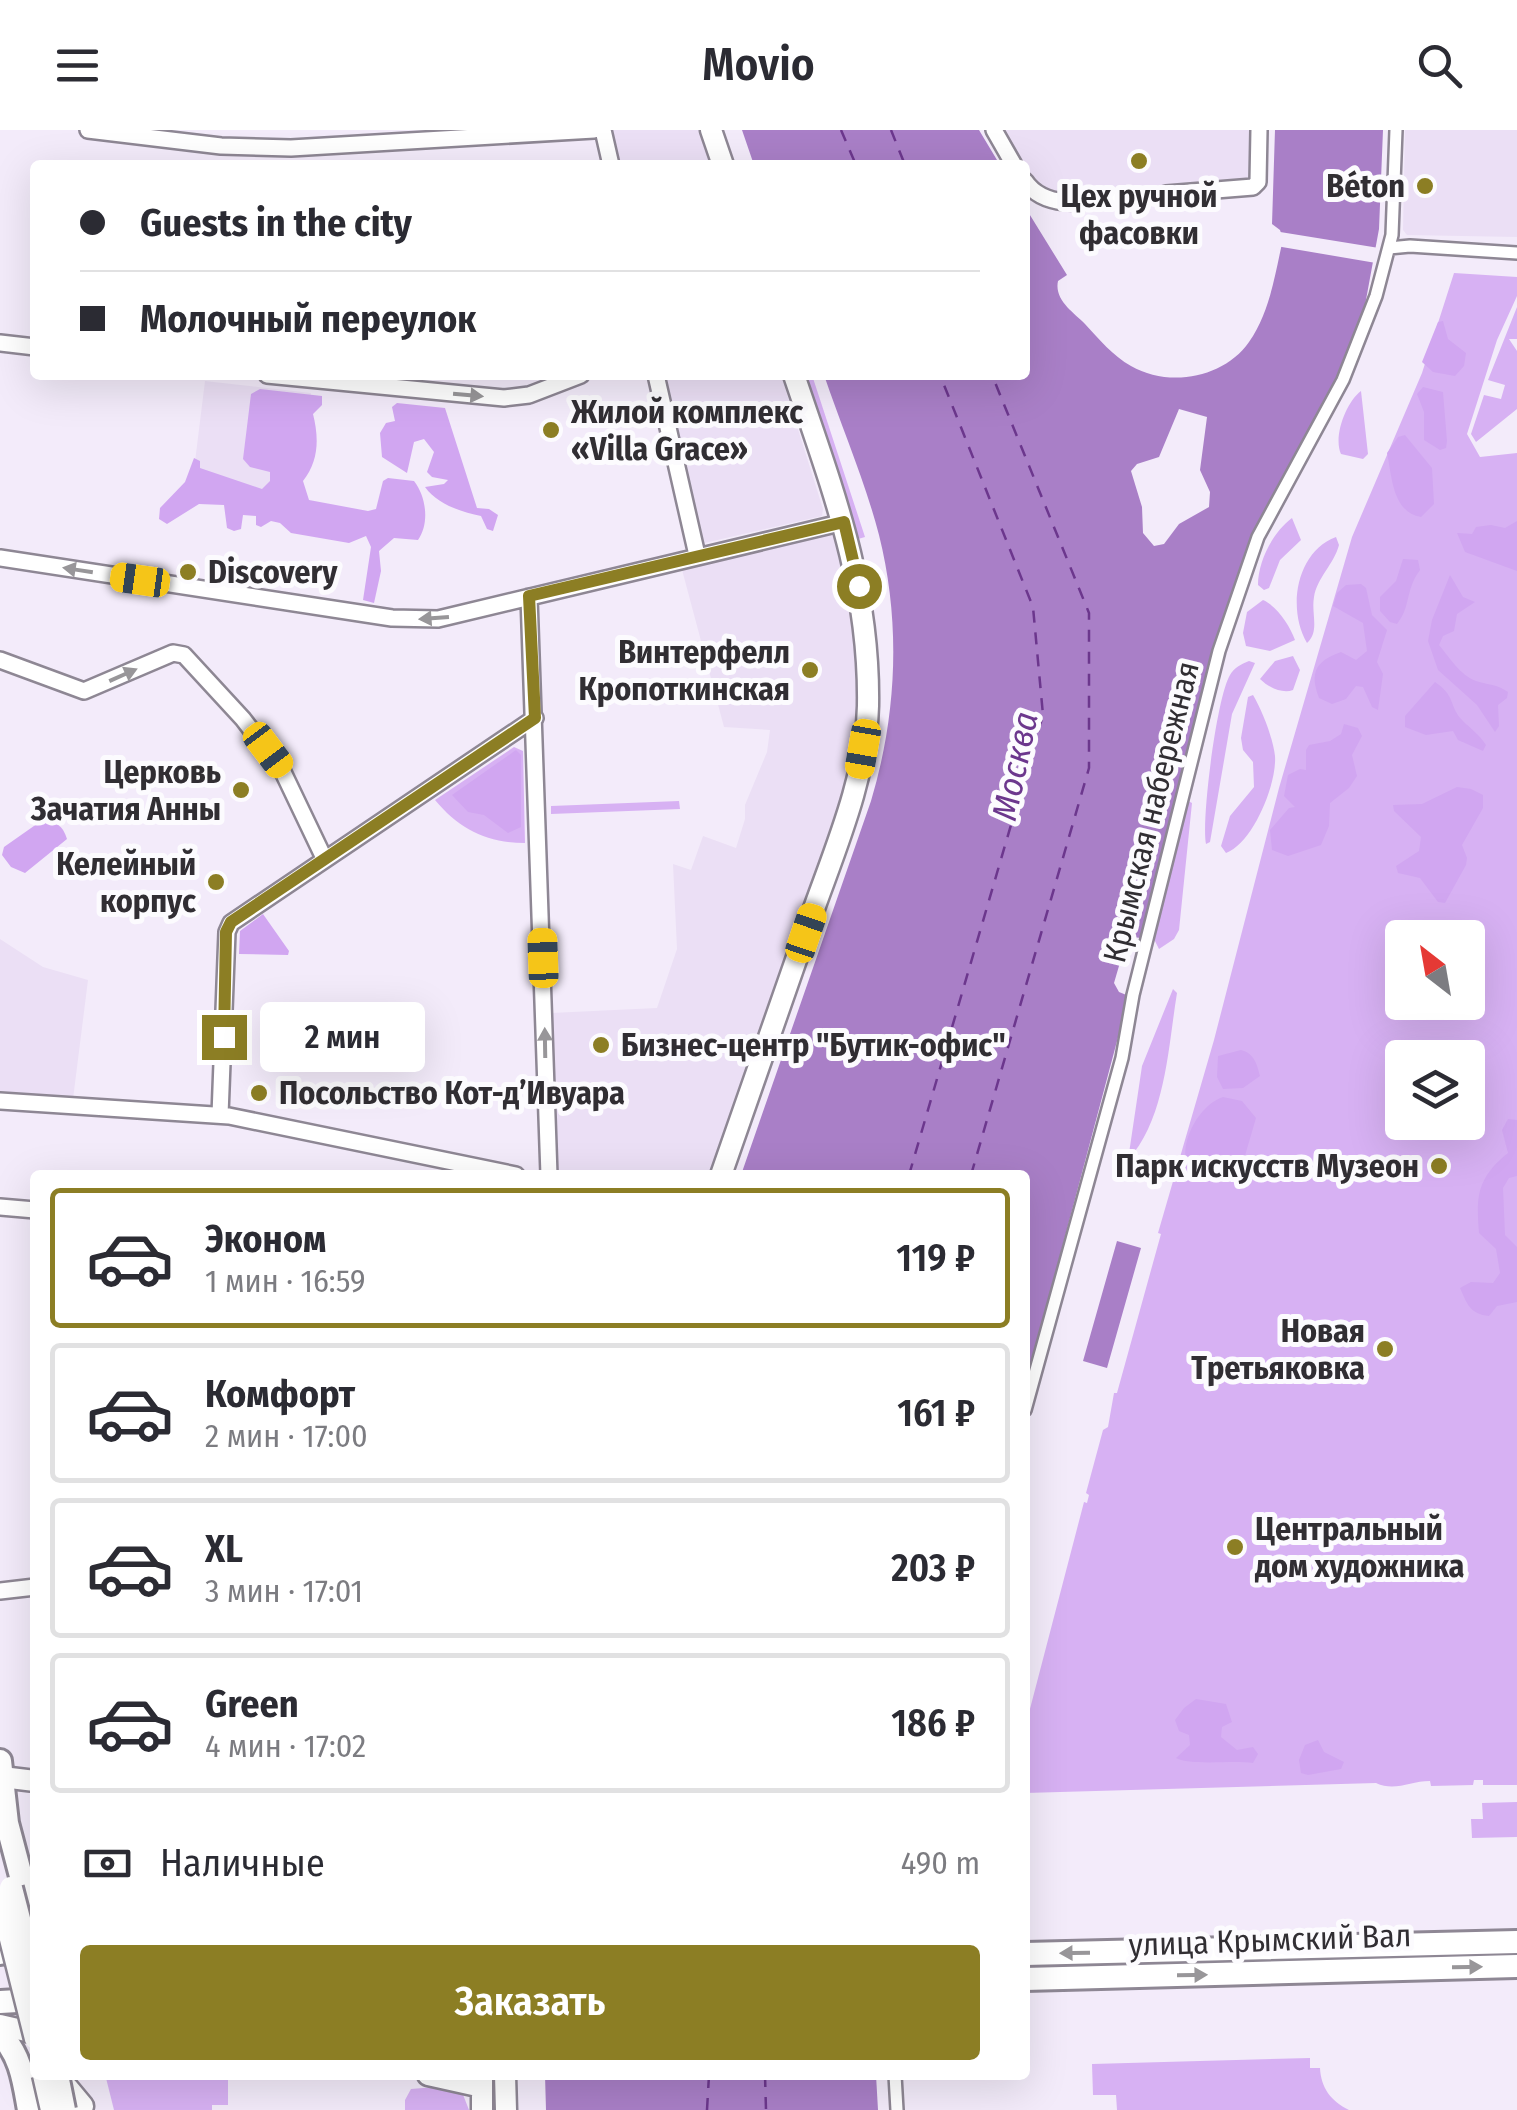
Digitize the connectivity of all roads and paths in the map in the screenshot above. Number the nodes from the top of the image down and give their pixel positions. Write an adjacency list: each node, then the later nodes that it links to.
1 (88, 130): 8 (street)
2 (594, 130): 8 (street)
3 (603, 130): 9 (street)
4 (711, 130): 10 (main road)
5 (994, 130): 11 (street)
6 (1260, 130): 13 (street)
7 (1396, 130): 15 (street, Крымская набережная)
8 (223, 138)
9 (610, 160)
10 (721, 160)
11 (1011, 160)
12 (1030, 188): 14 (street)
13 (1166, 194)
14 (1136, 196)
15 (1389, 248): 16 (street); 37 (street, Крымская набережная)
16 (1517, 253)
17 (0, 343): 18 (street)
18 (30, 346)
19 (319, 380): 20 (street, one-way to 20)
20 (569, 380)
21 (657, 380): 24 (street)
22 (796, 380): 23 (main road)
23 (844, 522): 24 (street); 34 (main road)
24 (697, 556): 26 (street)
25 (0, 558): 26 (street, one-way to 25)
26 (529, 596): 28 (street)
27 (0, 660): 29 (street, one-way to 29)
28 (535, 718): 29 (street); 33 (street, one-way to 28)
29 (324, 858): 31 (street)
30 (0, 1101): 31 (street)
31 (220, 1116): 32 (street)
32 (491, 1170)
33 (549, 1170)
34 (723, 1170)
35 (0, 1208): 36 (street)
36 (30, 1210)
37 (1030, 1392)
38 (27, 1588): 39 (street); 40 (street)
39 (0, 1591)
40 (0, 1599)
41 (1, 1769): 42 (main road); 45 (main road)
42 (30, 1778)
43 (0, 1851): 50 (main road, bridge)
44 (0, 1899): 57 (main road, bridge)
45 (30, 1910)
46 (30, 1922): 48 (main road)
47 (1517, 1942): 49 (main road, улица Крымский Вал, one-way to 49)
48 (0, 1953)
49 (1030, 1954)
50 (30, 1960)
51 (1517, 1966): 54 (main road, улица Крымский Вал, one-way to 51)
52 (0, 1975): 53 (main road)
53 (30, 1978)
54 (1030, 1979)
55 (30, 2000): 56 (main road)
56 (0, 2002)
57 (30, 2016)
58 (0, 2025): 60 (main road)
59 (0, 2034): 68 (main road)
60 (30, 2034)
61 (44, 2080): 69 (main road, bridge)
62 (60, 2080): 67 (main road, bridge)
63 (79, 2080): 67 (main road)
64 (506, 2080): 71 (main road)
65 (895, 2080): 72 (street)
66 (482, 2081): 70 (main road)
67 (77, 2108): 68 (main road)
68 (30, 2110)
69 (50, 2110)
70 (482, 2110)
71 (506, 2110)
72 (898, 2110)

